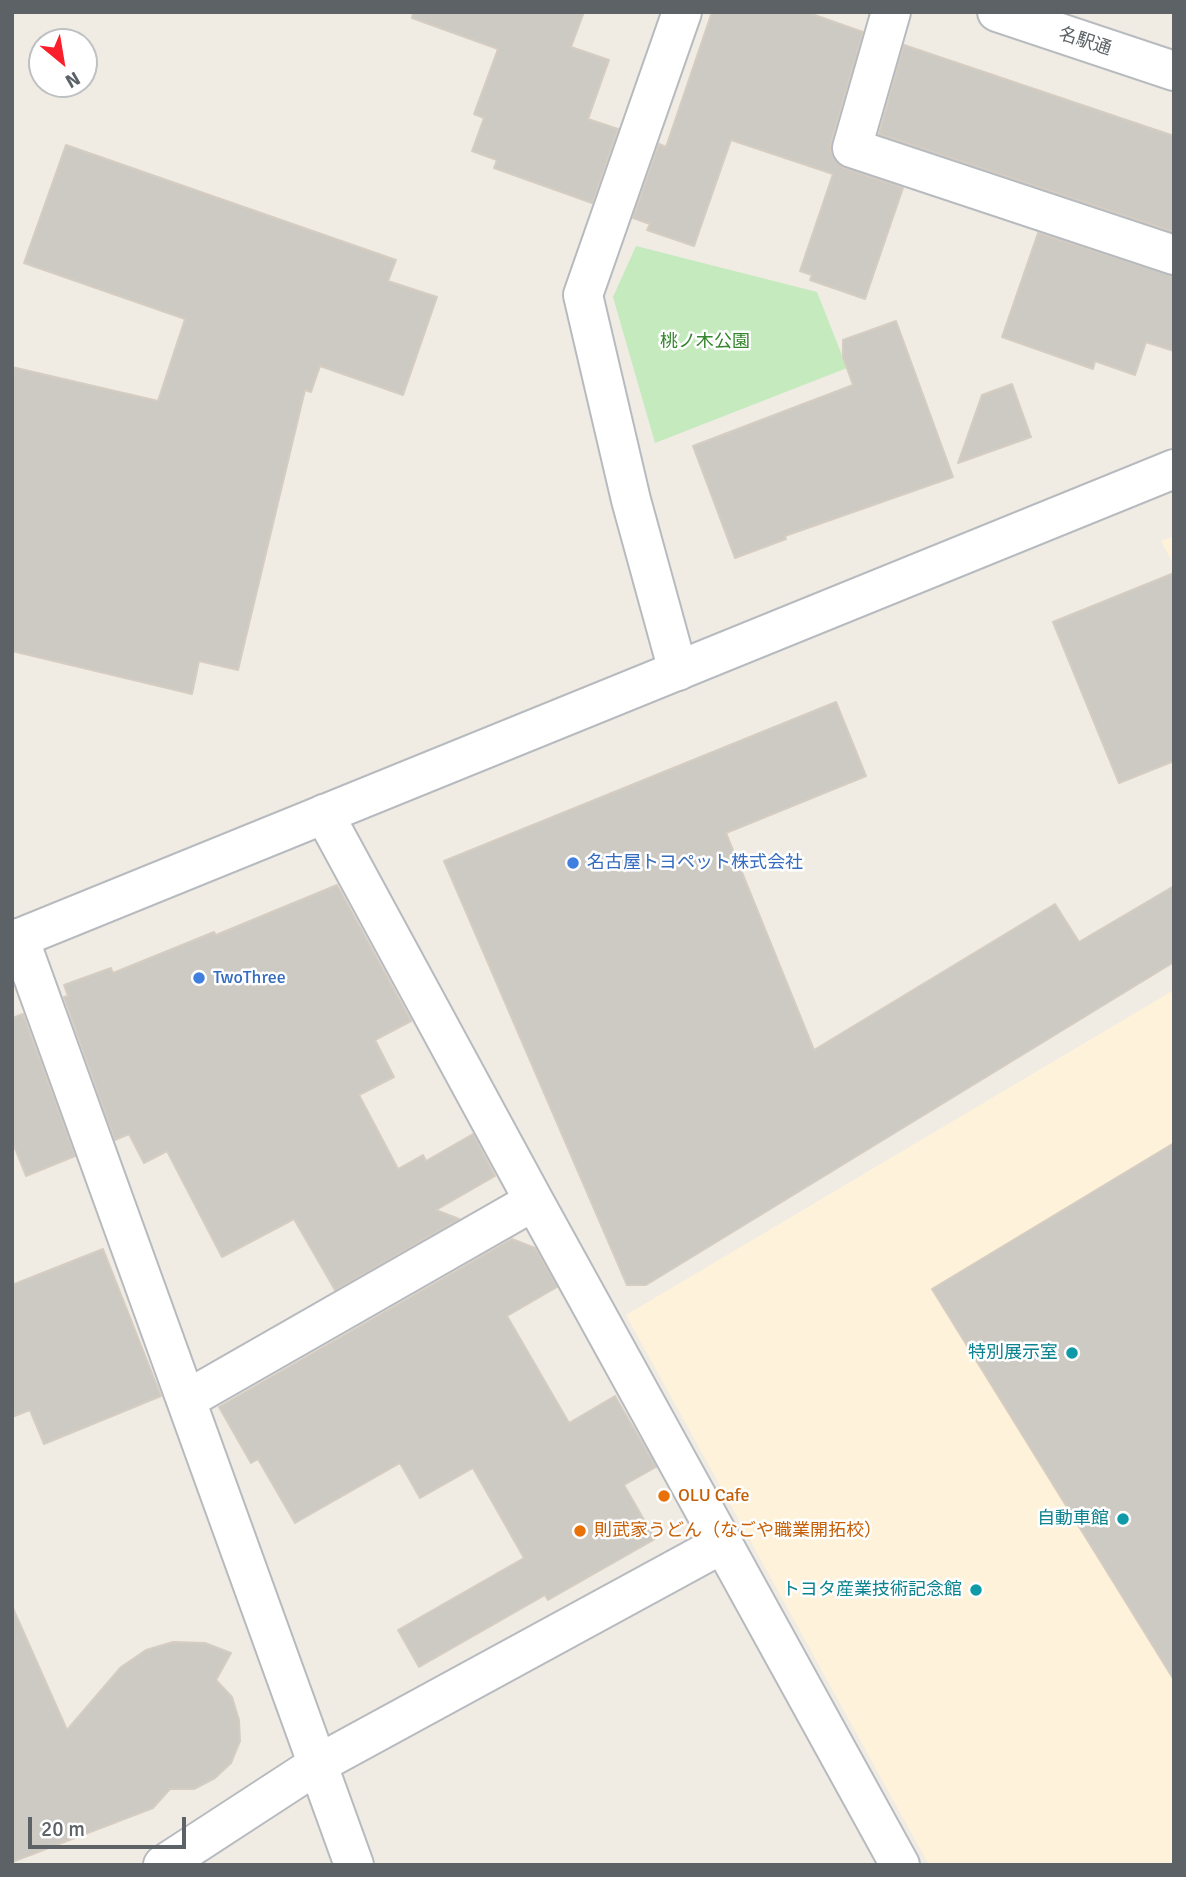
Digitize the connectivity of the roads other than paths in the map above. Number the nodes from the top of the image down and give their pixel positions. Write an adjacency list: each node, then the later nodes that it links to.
1 (682, 12): 7 (street)
2 (891, 12): 5 (street)
3 (996, 12): 4 (street, 名駅通)
4 (1174, 71)
5 (1174, 255)
6 (1174, 469): 7 (street)
7 (678, 671): 8 (street)
8 (324, 814): 9 (street); 10 (street)
9 (16, 939): 11 (street)
10 (534, 1201): 11 (street); 12 (street)
11 (186, 1400): 13 (street)
12 (722, 1544): 13 (street); 16 (street)
13 (318, 1764): 14 (street); 15 (street)
14 (163, 1865)
15 (354, 1865)
16 (900, 1865)

